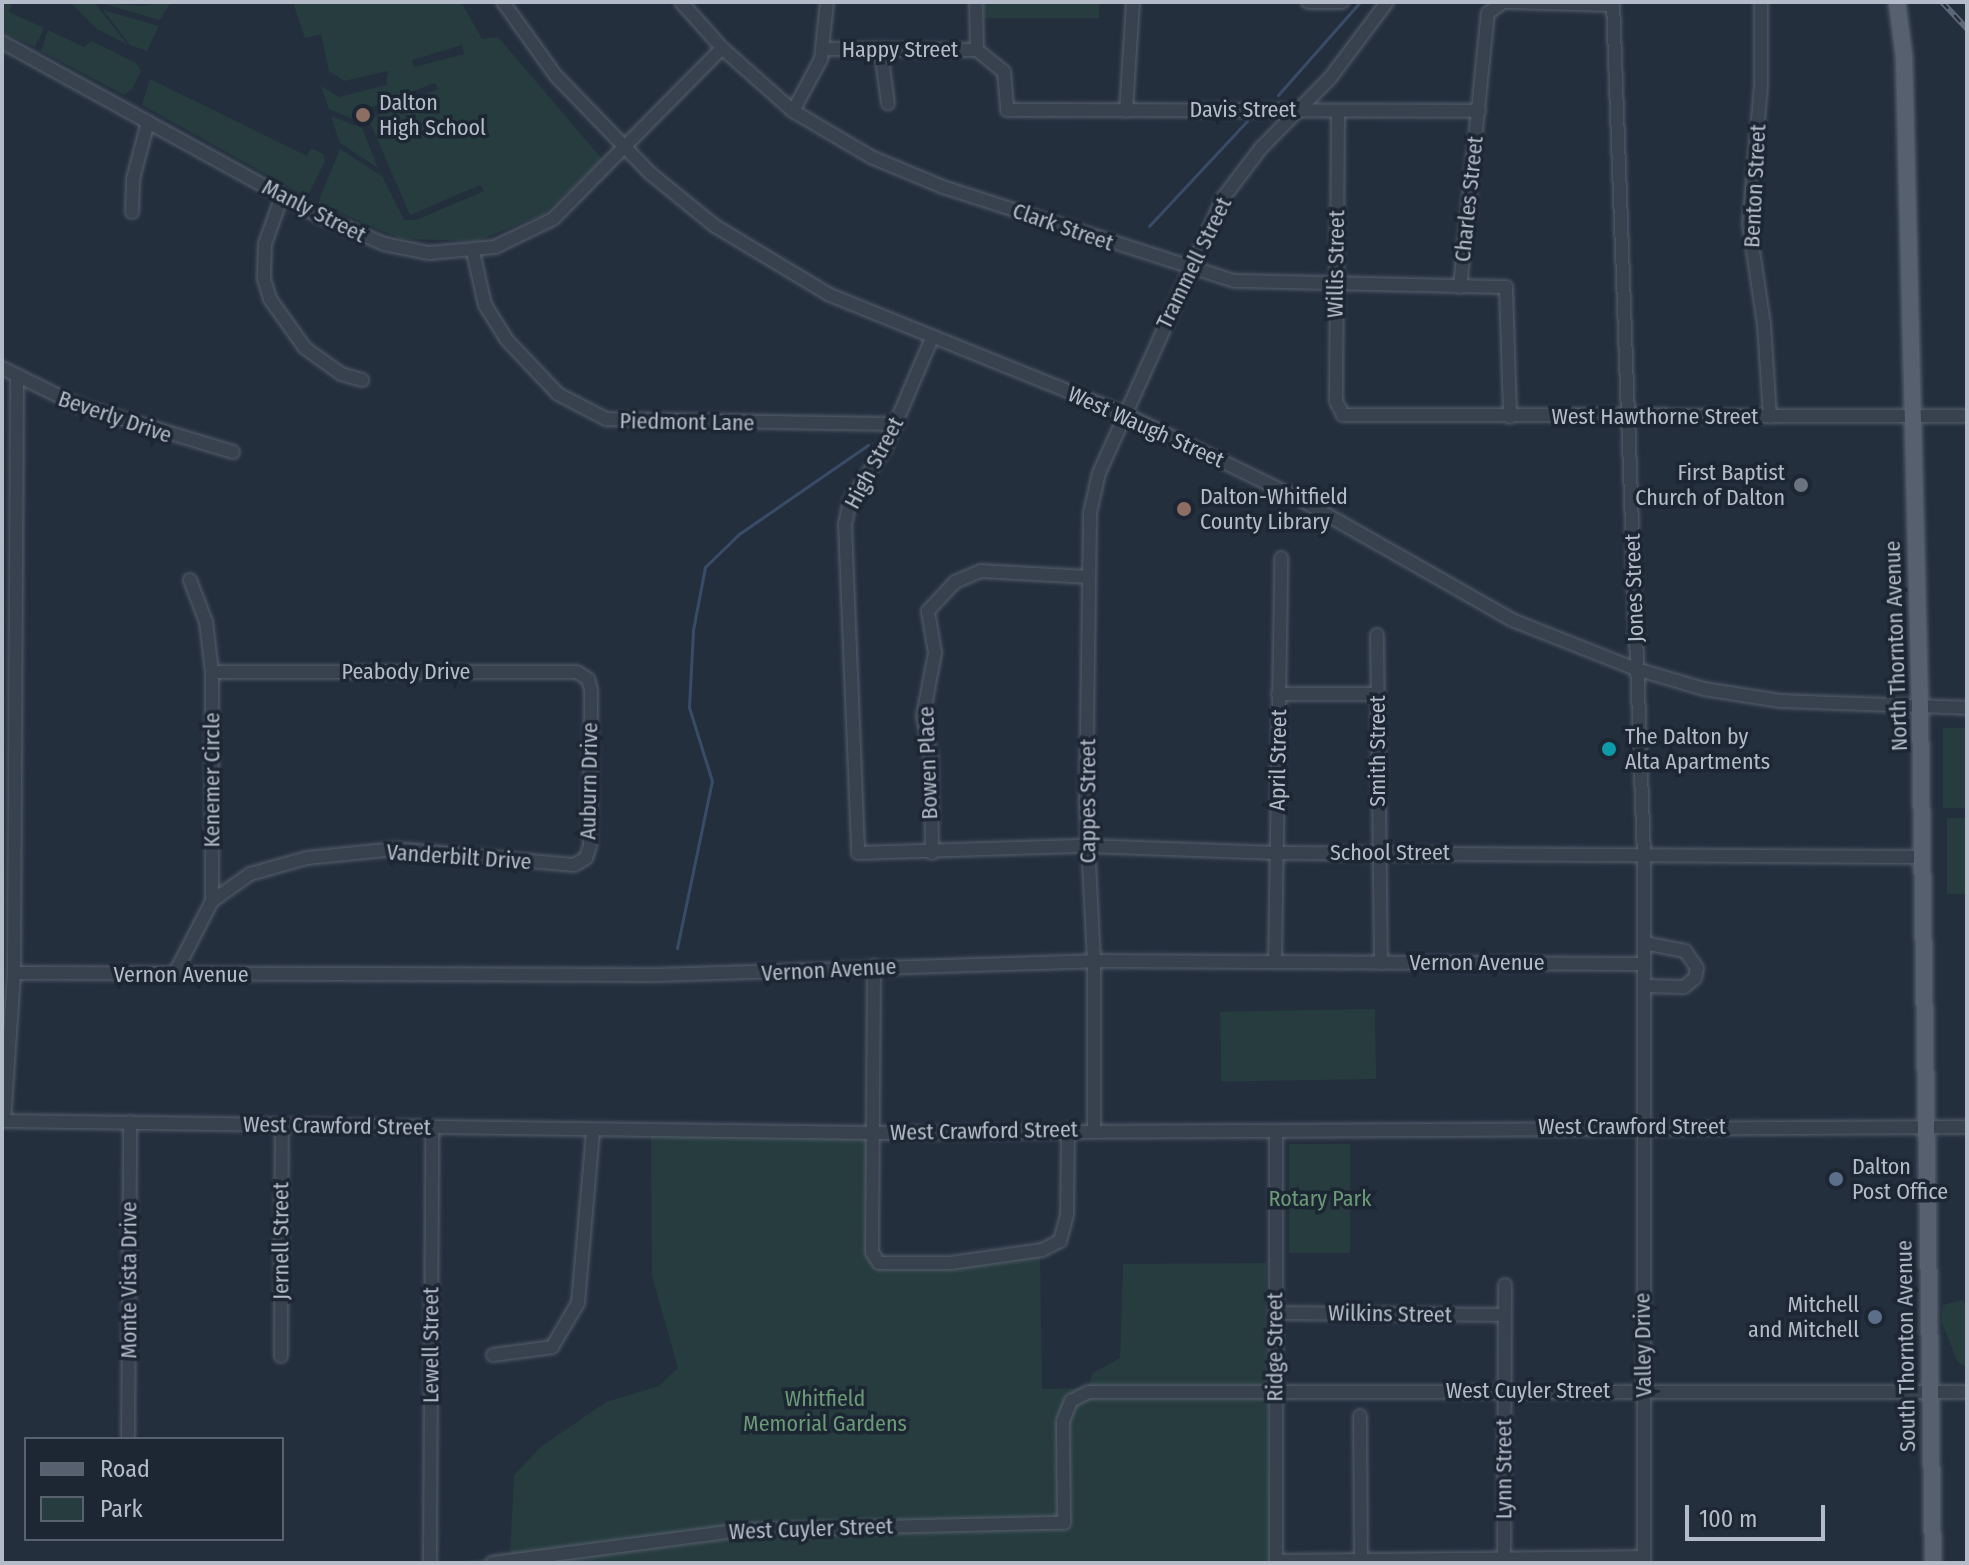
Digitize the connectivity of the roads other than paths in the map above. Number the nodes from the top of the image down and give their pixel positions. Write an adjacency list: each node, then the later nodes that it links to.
1 (503, 2): 24 (street, West Waugh Street)
2 (681, 2): 13 (street, Clark Street)
3 (827, 2): 14 (street)
4 (976, 2): 15 (street)
5 (1133, 2): 20 (street)
6 (1308, 2): 7 (street)
7 (1342, 2)
8 (1387, 2): 18 (street, Trammell Street)
9 (1761, 2): 40 (street, Benton Street)
10 (1893, 3): 41 (main road, North Thornton Avenue)
11 (1613, 4): 22 (street, Charles Street); 39 (street, Jones Street)
12 (2, 42): 23 (street, Manly Street)
13 (722, 48): 19 (street, Clark Street); 24 (street, Manly Street)
14 (823, 49): 16 (street, Happy Street); 19 (street)
15 (977, 50): 16 (street, Happy Street); 20 (street, Davis Street)
16 (881, 52): 17 (street)
17 (888, 104)
18 (1301, 110): 20 (street, Davis Street); 21 (street, Davis Street); 28 (street, Trammell Street)
19 (793, 111): 28 (street, Clark Street)
20 (1126, 111)
21 (1338, 111): 22 (street, Davis Street); 29 (street, Willis Street)
22 (1479, 111): 30 (street, Charles Street)
23 (148, 122): 25 (street, Manly Street); 26 (street)
24 (626, 150): 27 (street, Manly Street); 31 (street, West Waugh Street)
25 (282, 196): 27 (street, Manly Street); 34 (street)
26 (132, 212)
27 (473, 252): 42 (street, Piedmont Lane)
28 (1188, 269): 29 (street, Clark Street); 35 (street, Trammell Street)
29 (1335, 286): 30 (street, Clark Street); 36 (street, Willis Street)
30 (1460, 287): 38 (street, Clark Street)
31 (932, 338): 35 (street, West Waugh Street); 42 (street, High Street)
32 (2, 368): 33 (street, Beverly Drive)
33 (17, 379): 43 (street, Beverly Drive); 71 (street)
34 (362, 380)
35 (1125, 414): 44 (street, Trammell Street); 49 (street, West Waugh Street)
36 (1343, 415): 38 (street, West Hawthorne Street)
37 (1967, 416): 41 (street, West Hawthorne Street)
38 (1510, 417): 39 (street, West Hawthorne Street)
39 (1629, 417): 40 (street, West Hawthorne Street); 49 (street, Jones Street)
40 (1770, 417): 41 (street, West Hawthorne Street)
41 (1911, 417): 54 (main road, North Thornton Avenue)
42 (897, 424): 57 (street, High Street)
43 (233, 452)
44 (1099, 473): 46 (street, Cappes Street)
45 (1281, 558): 52 (street, April Street)
46 (1088, 577): 56 (street, Cappes Street); 58 (street, Bowen Place)
47 (190, 580): 50 (street, Kenemer Circle)
48 (1377, 635): 53 (street, Smith Street)
49 (1636, 669): 54 (street, West Waugh Street); 61 (street, Jones Street)
50 (212, 672): 51 (street, Peabody Drive); 64 (street, Kenemer Circle)
51 (591, 690): 63 (street, Auburn Drive)
52 (1278, 694): 53 (street); 59 (street, April Street)
53 (1378, 694): 60 (street, Smith Street)
54 (1920, 708): 55 (street, West Waugh Street); 62 (main road, North Thornton Avenue)
55 (1967, 708)
56 (1086, 846): 58 (street, School Street); 59 (street, School Street); 66 (street, Cappes Street)
57 (858, 853): 58 (street, School Street)
58 (932, 853)
59 (1277, 853): 60 (street, School Street); 67 (street, April Street)
60 (1379, 853): 61 (street, School Street); 68 (street, Smith Street)
61 (1644, 855): 62 (street, School Street); 65 (street, Jones Street)
62 (1922, 857): 79 (main road, North Thornton Avenue)
63 (574, 865): 64 (street, Vanderbilt Drive)
64 (212, 901): 72 (street, Kenemer Circle)
65 (1644, 943): 69 (street, Jones Street); 73 (street)
66 (1094, 961): 67 (street, Vernon Avenue); 70 (street, Vernon Avenue); 83 (street, Cappes Street)
67 (1275, 962): 68 (street, Vernon Avenue)
68 (1381, 963): 69 (street, Vernon Avenue)
69 (1644, 964): 73 (street, Jones Street)
70 (874, 966): 72 (street, Vernon Avenue); 85 (street)
71 (14, 973): 72 (street, Vernon Avenue); 74 (street)
72 (174, 975)
73 (1644, 986): 78 (street, Jones Street)
74 (3, 1121): 75 (street, West Crawford Street)
75 (130, 1122): 76 (street, West Crawford Street); 97 (street, Monte Vista Drive)
76 (282, 1126): 77 (street, West Crawford Street); 90 (street, Jernell Street)
77 (432, 1127): 81 (street, West Crawford Street); 102 (street, Lewell Street)
78 (1641, 1127): 79 (street, West Crawford Street); 84 (street, West Crawford Street); 93 (street, Valley Drive)
79 (1925, 1127): 80 (street, West Crawford Street); 94 (main road, South Thornton Avenue)
80 (1967, 1127)
81 (593, 1130): 85 (street, West Crawford Street); 89 (street)
82 (1068, 1130): 83 (street, West Crawford Street); 85 (street, West Crawford Street); 85 (street)
83 (1094, 1130): 84 (street, West Crawford Street)
84 (1276, 1131): 87 (street, Ridge Street)
85 (873, 1133)
86 (1505, 1285): 88 (street, Lynn Street)
87 (1275, 1313): 88 (street, Wilkins Street); 91 (street, Ridge Street)
88 (1504, 1315): 92 (street, Lynn Street)
89 (493, 1355)
90 (281, 1356)
91 (1275, 1391): 92 (street, West Cuyler Street); 101 (street, Ridge Street); 103 (street, West Cuyler Street)
92 (1504, 1391): 93 (street, West Cuyler Street); 98 (street, Lynn Street)
93 (1644, 1391): 94 (street, West Cuyler Street); 99 (street, Valley Drive)
94 (1928, 1392): 95 (street, West Cuyler Street); 104 (main road, South Thornton Avenue)
95 (1967, 1392)
96 (1360, 1416): 100 (street)
97 (128, 1437)
98 (1504, 1557): 99 (street); 100 (street)
99 (1644, 1560)
100 (1361, 1561): 101 (street)
101 (1276, 1562)
102 (430, 1563)
103 (492, 1563)
104 (1933, 1563)

